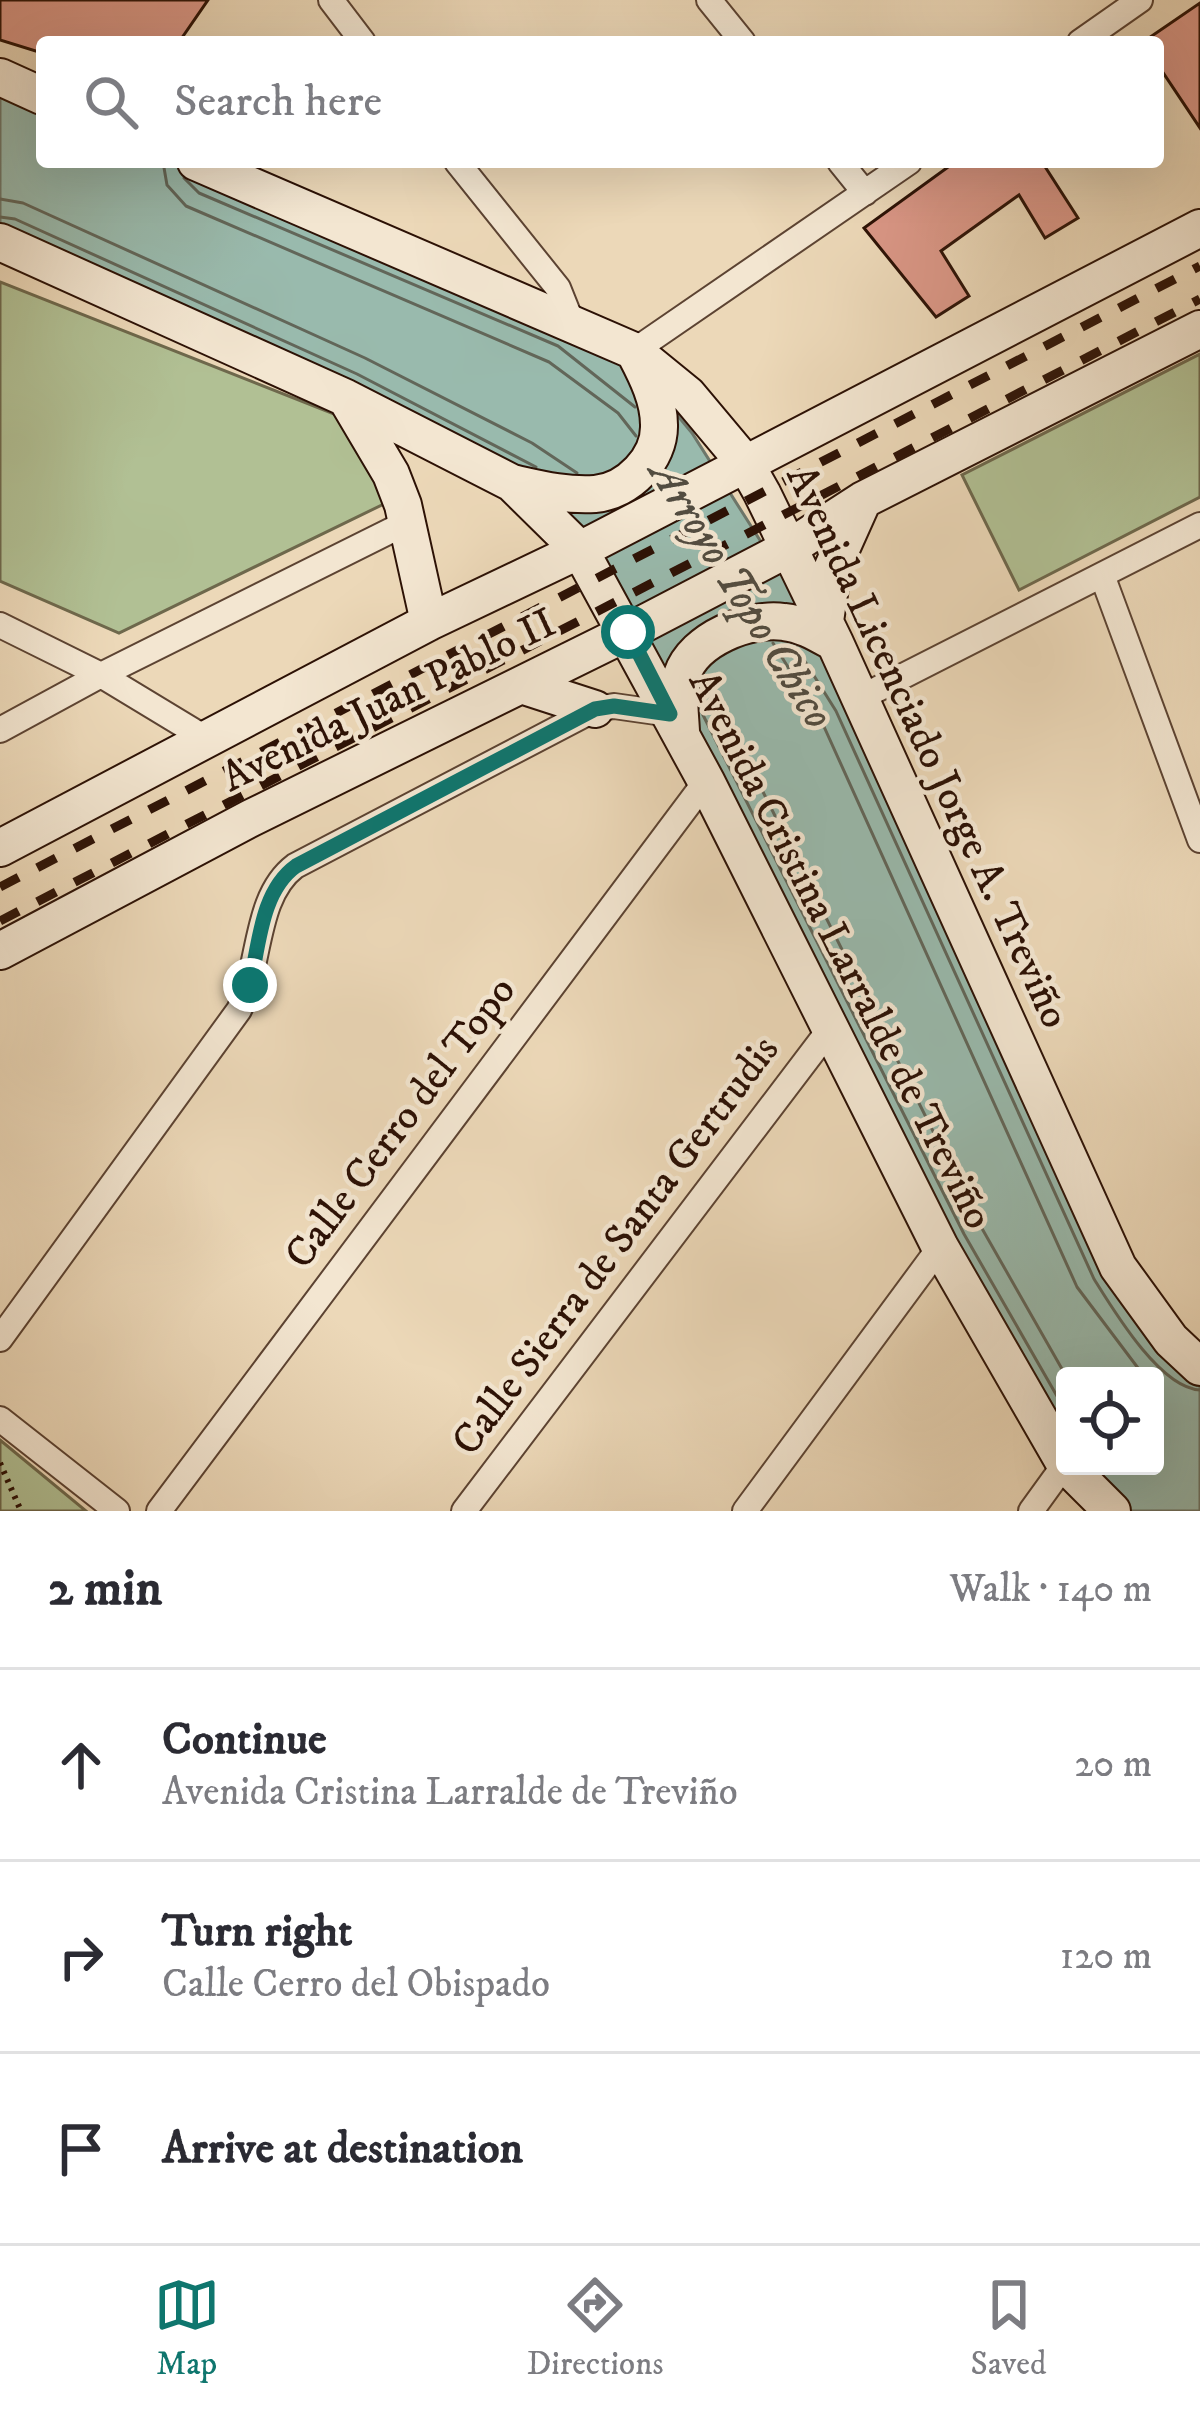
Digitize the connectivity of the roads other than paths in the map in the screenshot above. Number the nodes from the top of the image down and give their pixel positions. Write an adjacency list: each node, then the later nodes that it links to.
1 (331, 0): 4 (street)
2 (709, 0): 5 (street)
3 (1137, 1): 6 (street)
4 (358, 36)
5 (738, 36)
6 (1088, 36)
7 (0, 77): 8 (main road)
8 (36, 93)
9 (210, 168): 16 (main road, Avenida Licenciado Jorge A. Treviño)
10 (462, 168): 16 (street)
11 (845, 168): 13 (street)
12 (900, 168): 13 (street)
13 (865, 193): 18 (street)
14 (1200, 227): 20 (main road, Avenida Juan Pablo II)
15 (0, 242): 19 (main road, Avenida Cristina Larralde de Treviño)
16 (572, 322): 18 (main road, Avenida Licenciado Jorge A. Treviño)
17 (1200, 329): 22 (main road, Avenida Juan Pablo II)
18 (642, 366): 20 (main road, Avenida Licenciado Jorge A. Treviño); 21 (main road)
19 (346, 398): 21 (main road, Avenida Cristina Larralde de Treviño); 23 (main road)
20 (737, 467): 25 (main road, Avenida Juan Pablo II); 26 (main road, Avenida Licenciado Jorge A. Treviño)
21 (530, 487): 25 (main road, Avenida Cristina Larralde de Treviño)
22 (863, 500): 26 (main road, Avenida Juan Pablo II); 31 (main road)
23 (408, 522): 28 (main road); 32 (street)
24 (1200, 524): 27 (street)
25 (588, 546): 28 (main road, Avenida Juan Pablo II); 30 (main road, Avenida Cristina Larralde de Treviño)
26 (781, 552): 30 (main road, Avenida Juan Pablo II); 31 (main road, Avenida Licenciado Jorge A. Treviño)
27 (1102, 574): 34 (street); 40 (street)
28 (429, 622): 38 (main road, Avenida Juan Pablo II)
29 (0, 626): 32 (street)
30 (634, 629): 33 (main road, Avenida Juan Pablo II); 36 (main road, Avenida Cristina Larralde de Treviño)
31 (822, 630): 34 (main road, Avenida Licenciado Jorge A. Treviño); 36 (main road)
32 (101, 675): 37 (street); 38 (street)
33 (521, 685): 35 (main road); 42 (main road, Avenida Juan Pablo II)
34 (860, 698): 46 (main road, Avenida Licenciado Jorge A. Treviño)
35 (595, 709): 36 (street); 45 (street)
36 (677, 714): 39 (main road, Avenida Cristina Larralde de Treviño)
37 (0, 730)
38 (205, 738): 41 (main road, Avenida Juan Pablo II)
39 (706, 781): 43 (main road, Avenida Cristina Larralde de Treviño); 52 (street, Calle Cerro del Topo)
40 (1200, 839)
41 (0, 848)
42 (0, 951)
43 (830, 1029): 44 (main road, Avenida Cristina Larralde de Treviño); 53 (street, Calle Sierra de Santa Gertrudis)
44 (940, 1247): 48 (main road, Avenida Cristina Larralde de Treviño); 54 (street)
45 (0, 1339)
46 (1200, 1367)
47 (0, 1419): 51 (street)
48 (1056, 1448)
49 (1058, 1475): 55 (street)
50 (1076, 1475): 56 (main road, Avenida Cristina Larralde de Treviño)
51 (117, 1511)
52 (158, 1511)
53 (464, 1511)
54 (745, 1511)
55 (1031, 1511)
56 (1112, 1511)

